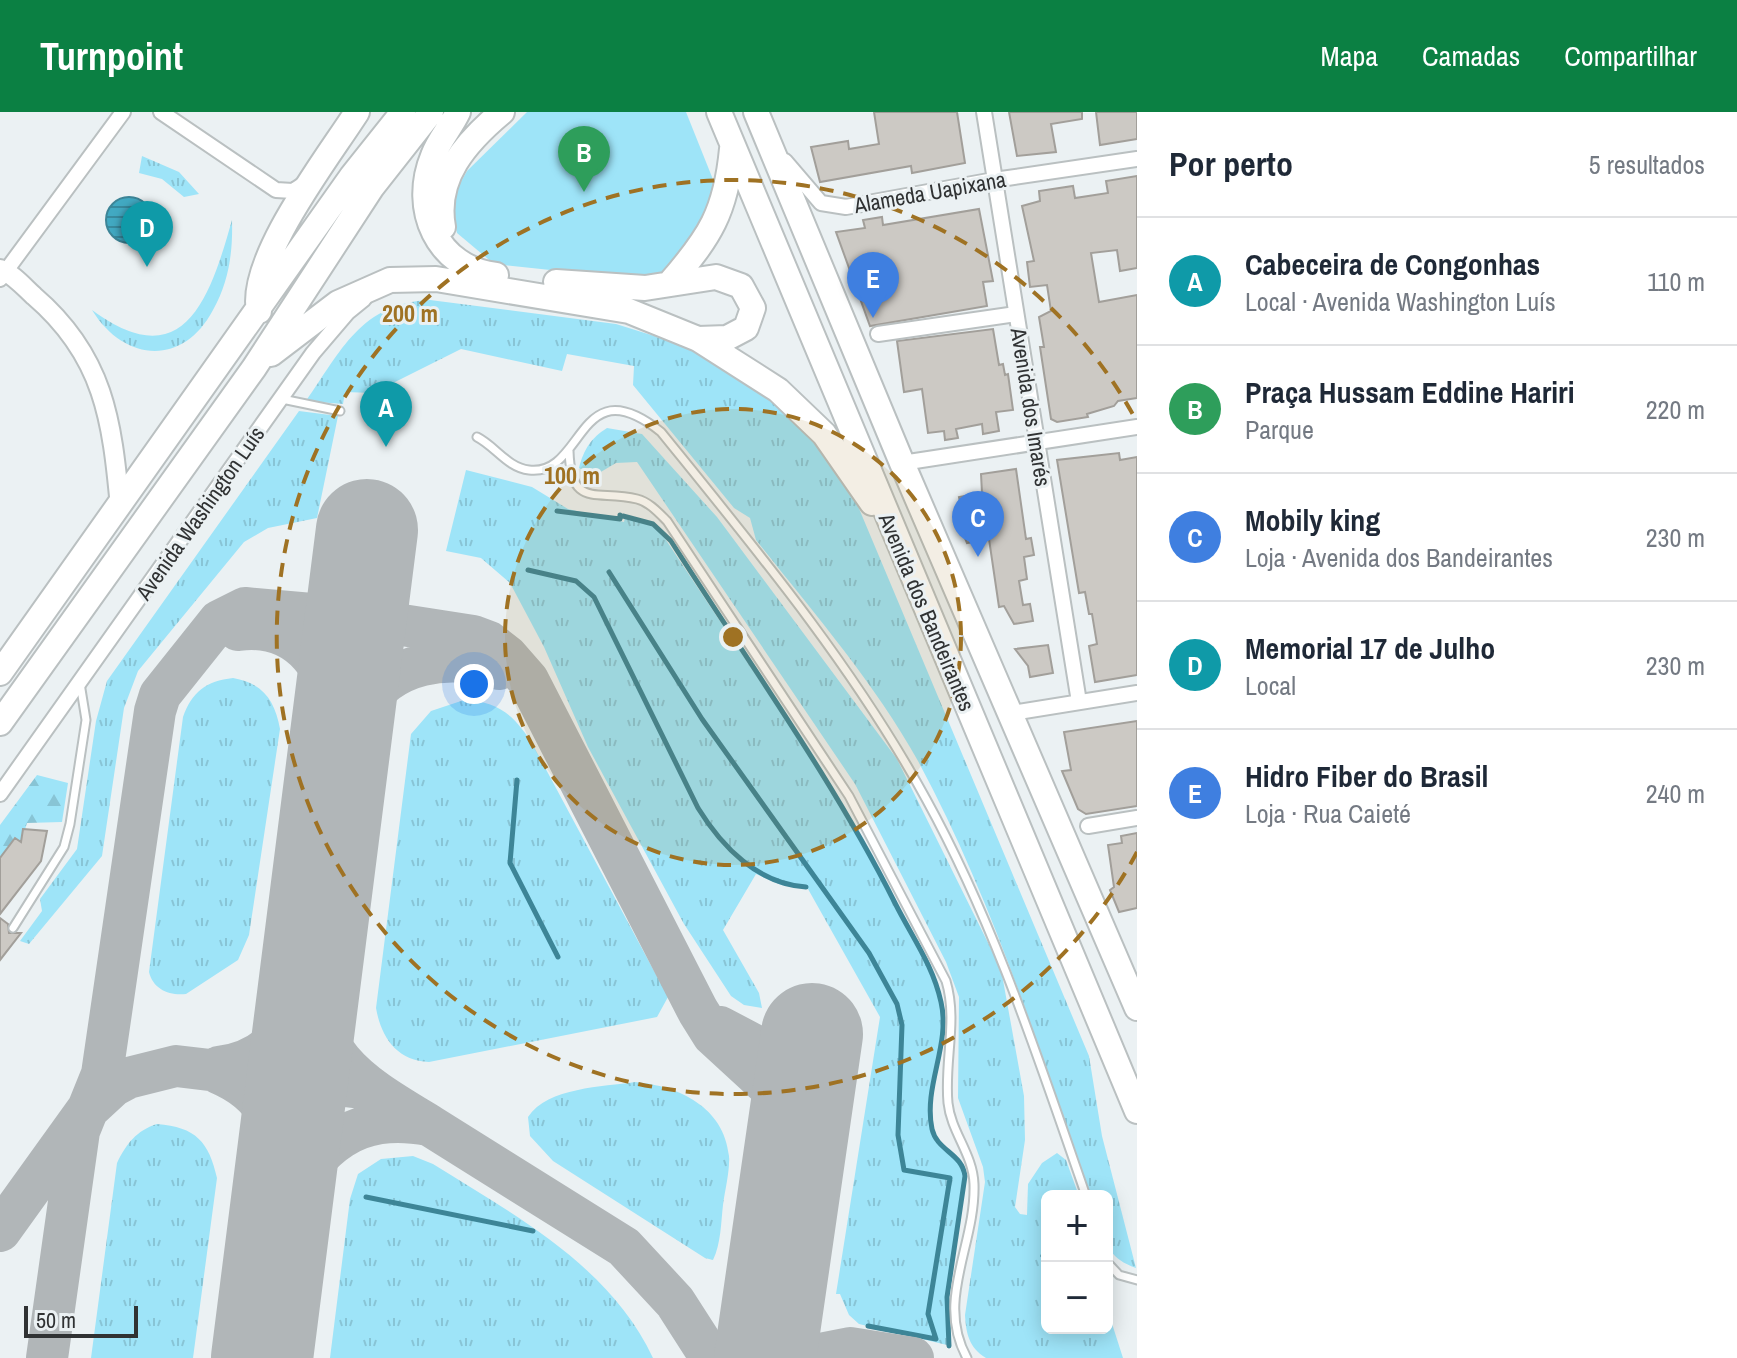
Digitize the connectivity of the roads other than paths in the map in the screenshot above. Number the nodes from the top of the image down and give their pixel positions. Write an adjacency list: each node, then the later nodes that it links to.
1 (123, 112): 17 (street)
2 (161, 112): 13 (street)
3 (403, 112): 15 (highway)
4 (431, 112): 15 (highway)
5 (458, 112): 16 (highway)
6 (502, 112): 16 (highway)
7 (719, 112): 11 (highway, Avenida dos Bandeirantes)
8 (984, 112): 14 (street, Avenida dos Imarés)
9 (352, 116): 13 (highway)
10 (759, 118): 14 (street, Alameda Uapixana); 31 (highway, Avenida dos Bandeirantes)
11 (733, 145): 19 (highway); 33 (highway, Avenida dos Bandeirantes)
12 (1137, 159): 14 (street, Alameda Uapixana)
13 (312, 178): 20 (highway)
14 (994, 180): 21 (street, Avenida dos Imarés)
15 (362, 181): 20 (highway); 24 (highway, Avenida Washington Luís)
16 (448, 253): 19 (highway)
17 (2, 273): 32 (street)
18 (436, 279): 23 (highway); 24 (highway); 25 (street, Avenida Washington Luís)
19 (669, 284): 23 (highway)
20 (259, 311): 32 (highway)
21 (1016, 314): 22 (street); 29 (street, Avenida dos Imarés)
22 (878, 334)
23 (698, 339): 33 (highway)
24 (254, 368): 39 (highway, Avenida Washington Luís)
25 (282, 399): 26 (lane); 35 (street, Avenida Washington Luís)
26 (340, 411)
27 (1137, 427): 29 (street)
28 (477, 437): 30 (lane)
29 (1036, 443): 31 (street); 37 (street, Avenida dos Imarés)
30 (569, 451): 46 (lane); 49 (lane)
31 (902, 463): 38 (highway, Avenida dos Bandeirantes)
32 (120, 507): 34 (highway)
33 (888, 519): 45 (highway, Avenida dos Bandeirantes)
34 (0, 673)
35 (80, 683): 40 (street, Avenida Washington Luís); 43 (lane)
36 (1137, 693): 37 (street)
37 (1079, 702): 38 (street)
38 (1012, 713): 44 (highway, Avenida dos Bandeirantes)
39 (0, 723)
40 (0, 794)
41 (1137, 818): 42 (street)
42 (1088, 826)
43 (13, 928)
44 (1137, 1008)
45 (1137, 1111)
46 (1084, 1190)
47 (1113, 1268): 48 (lane)
48 (1137, 1280)
49 (967, 1358)

